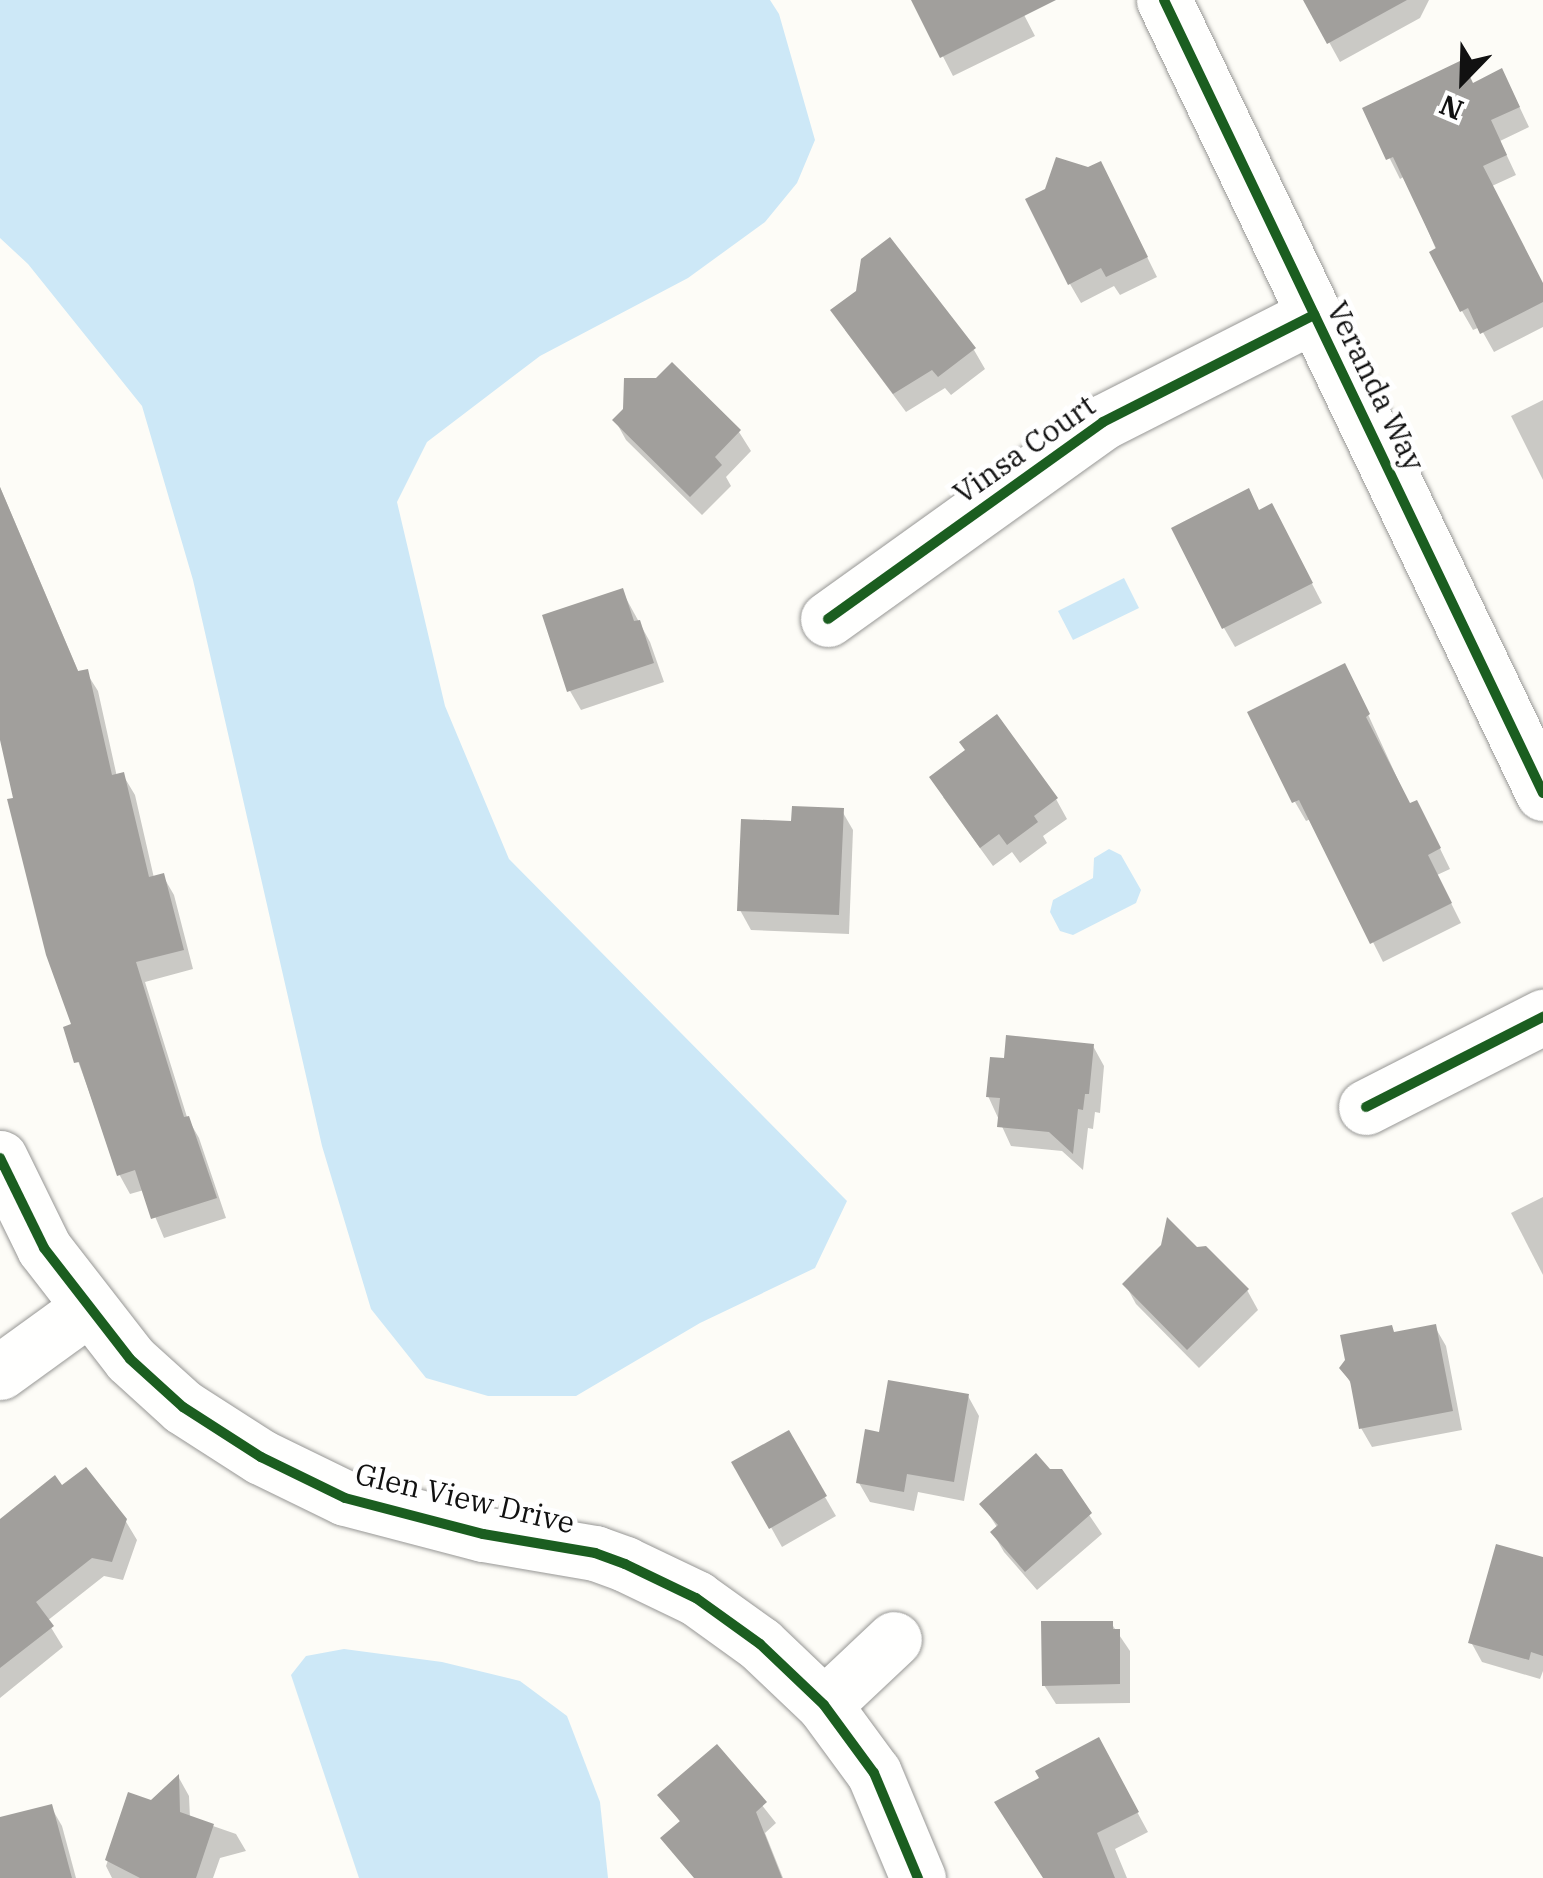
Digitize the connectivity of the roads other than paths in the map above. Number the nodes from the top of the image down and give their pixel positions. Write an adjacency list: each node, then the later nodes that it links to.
1 (1164, 0): 2 (street, Veranda Way)
2 (1314, 315): 3 (street, Vinsa Court); 4 (street, Veranda Way)
3 (828, 619)
4 (1543, 793)
5 (1543, 1017): 6 (street)
6 (1366, 1107)
7 (0, 1158): 8 (street, Glen View Drive)
8 (86, 1309): 9 (street); 11 (street, Glen View Drive)
9 (0, 1372)
10 (894, 1639): 11 (street)
11 (824, 1706): 12 (street, Glen View Drive)
12 (918, 1878)

